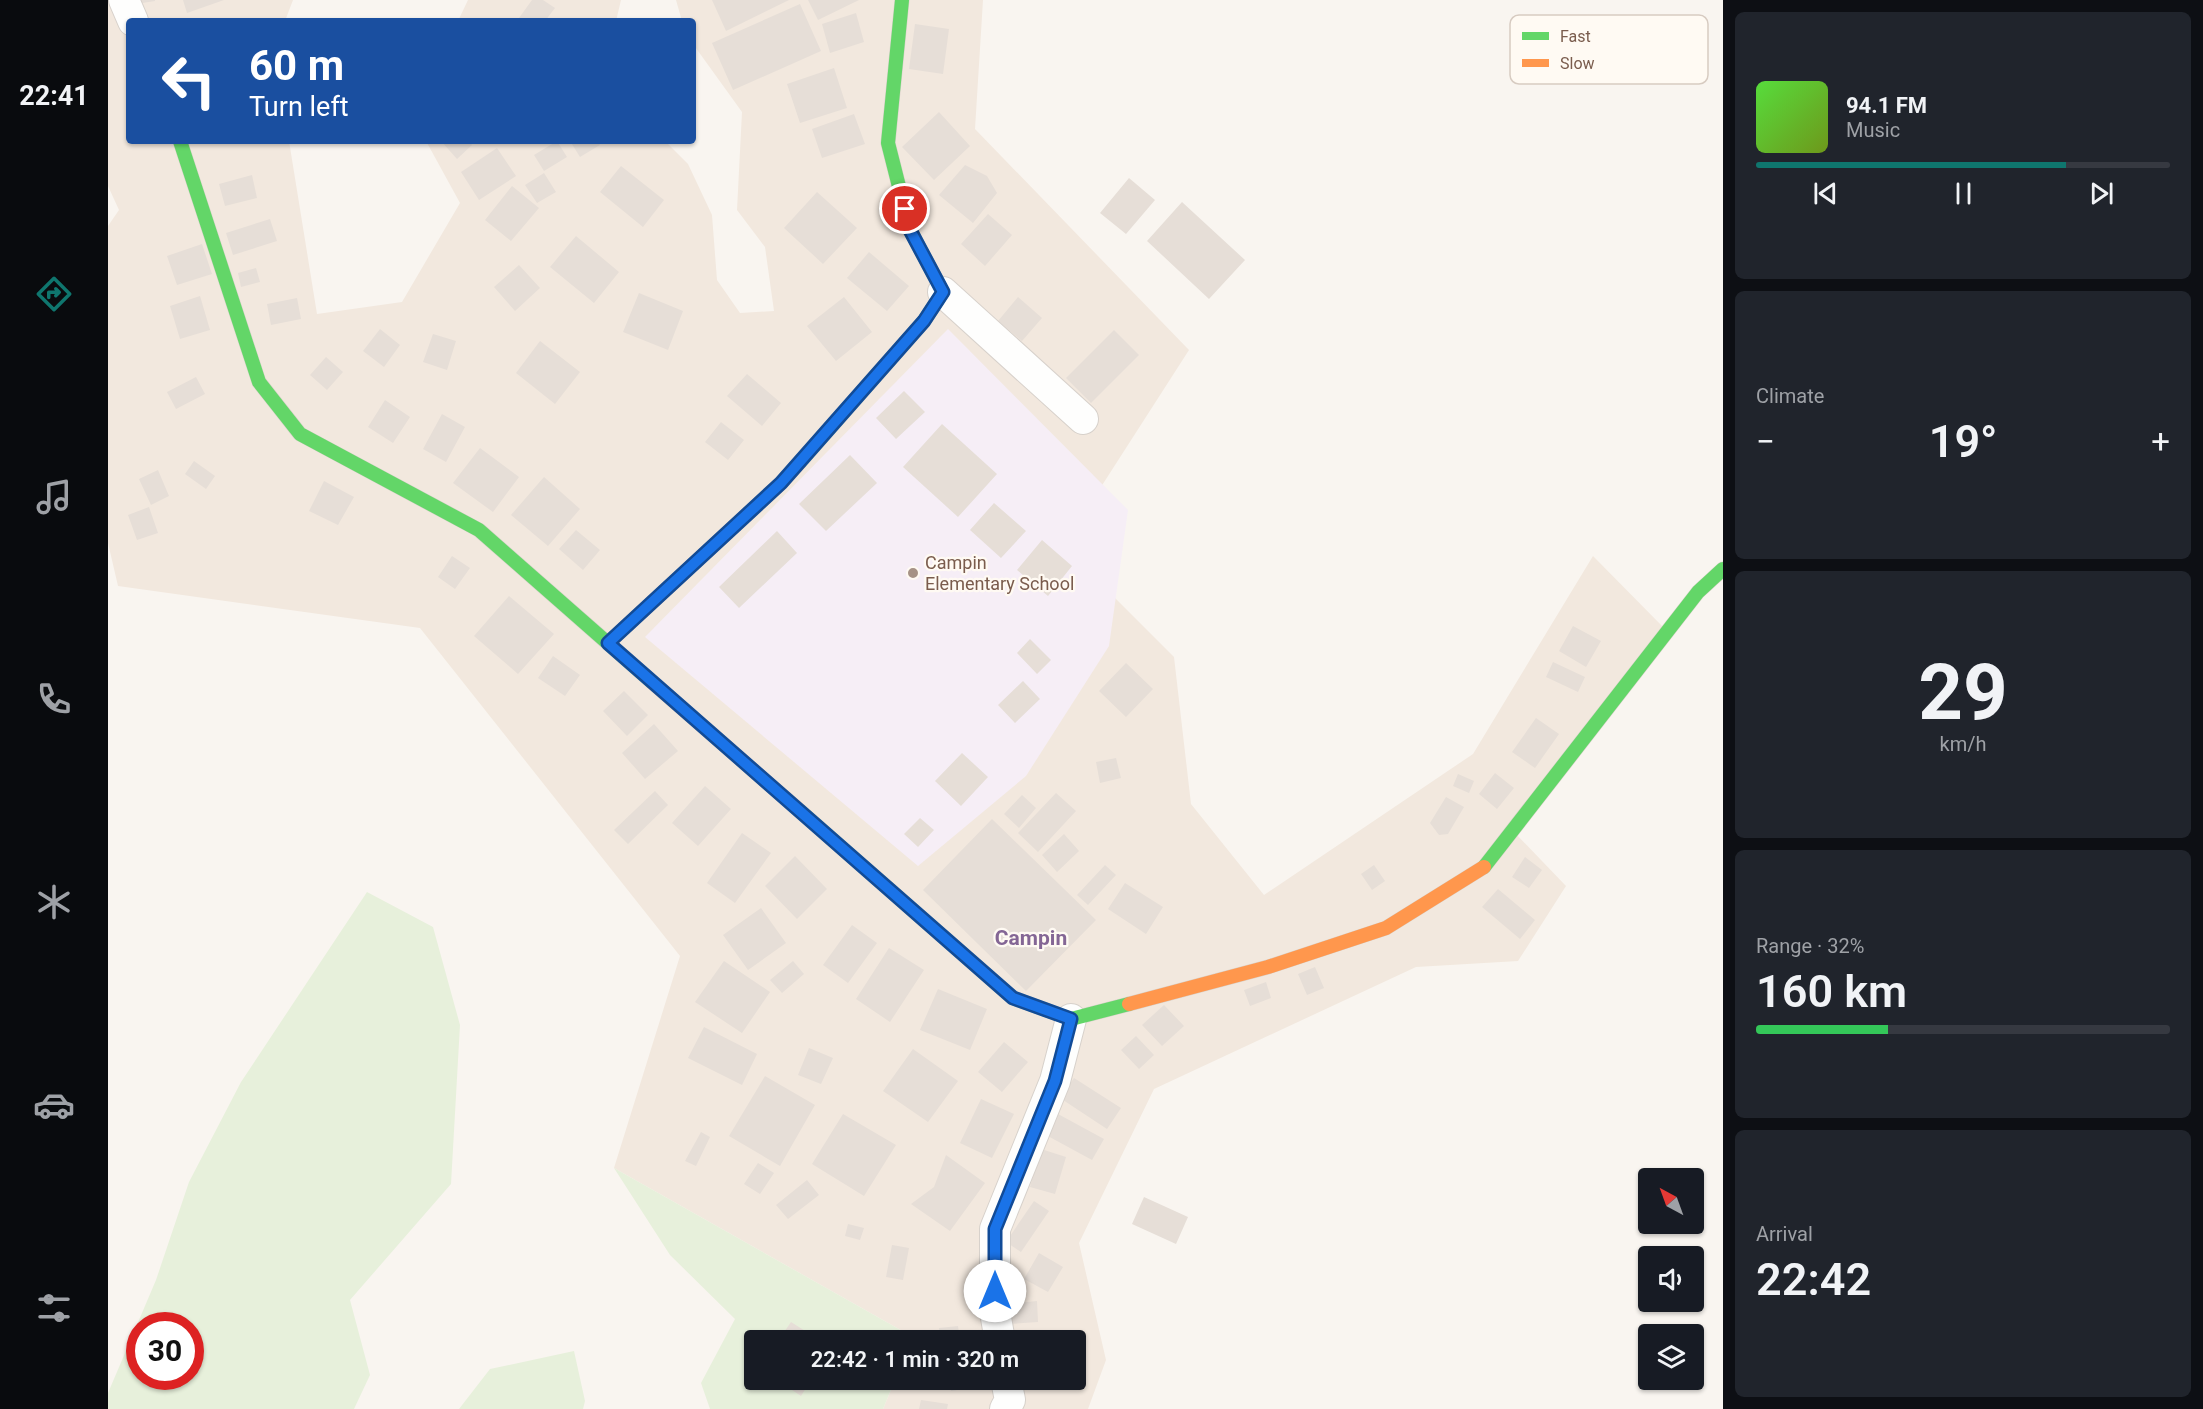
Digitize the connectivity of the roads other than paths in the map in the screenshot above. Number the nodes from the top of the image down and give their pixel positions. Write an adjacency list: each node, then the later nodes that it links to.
1 (124, 0): 3 (street)
2 (902, 0): 5 (street)
3 (132, 18)
4 (181, 144): 8 (street)
5 (943, 292): 6 (street); 8 (street)
6 (1083, 419)
7 (1723, 569): 9 (street)
8 (608, 643): 9 (street)
9 (1071, 1019): 10 (street)
10 (998, 1330)
11 (1008, 1390): 12 (street)
12 (1005, 1409)

